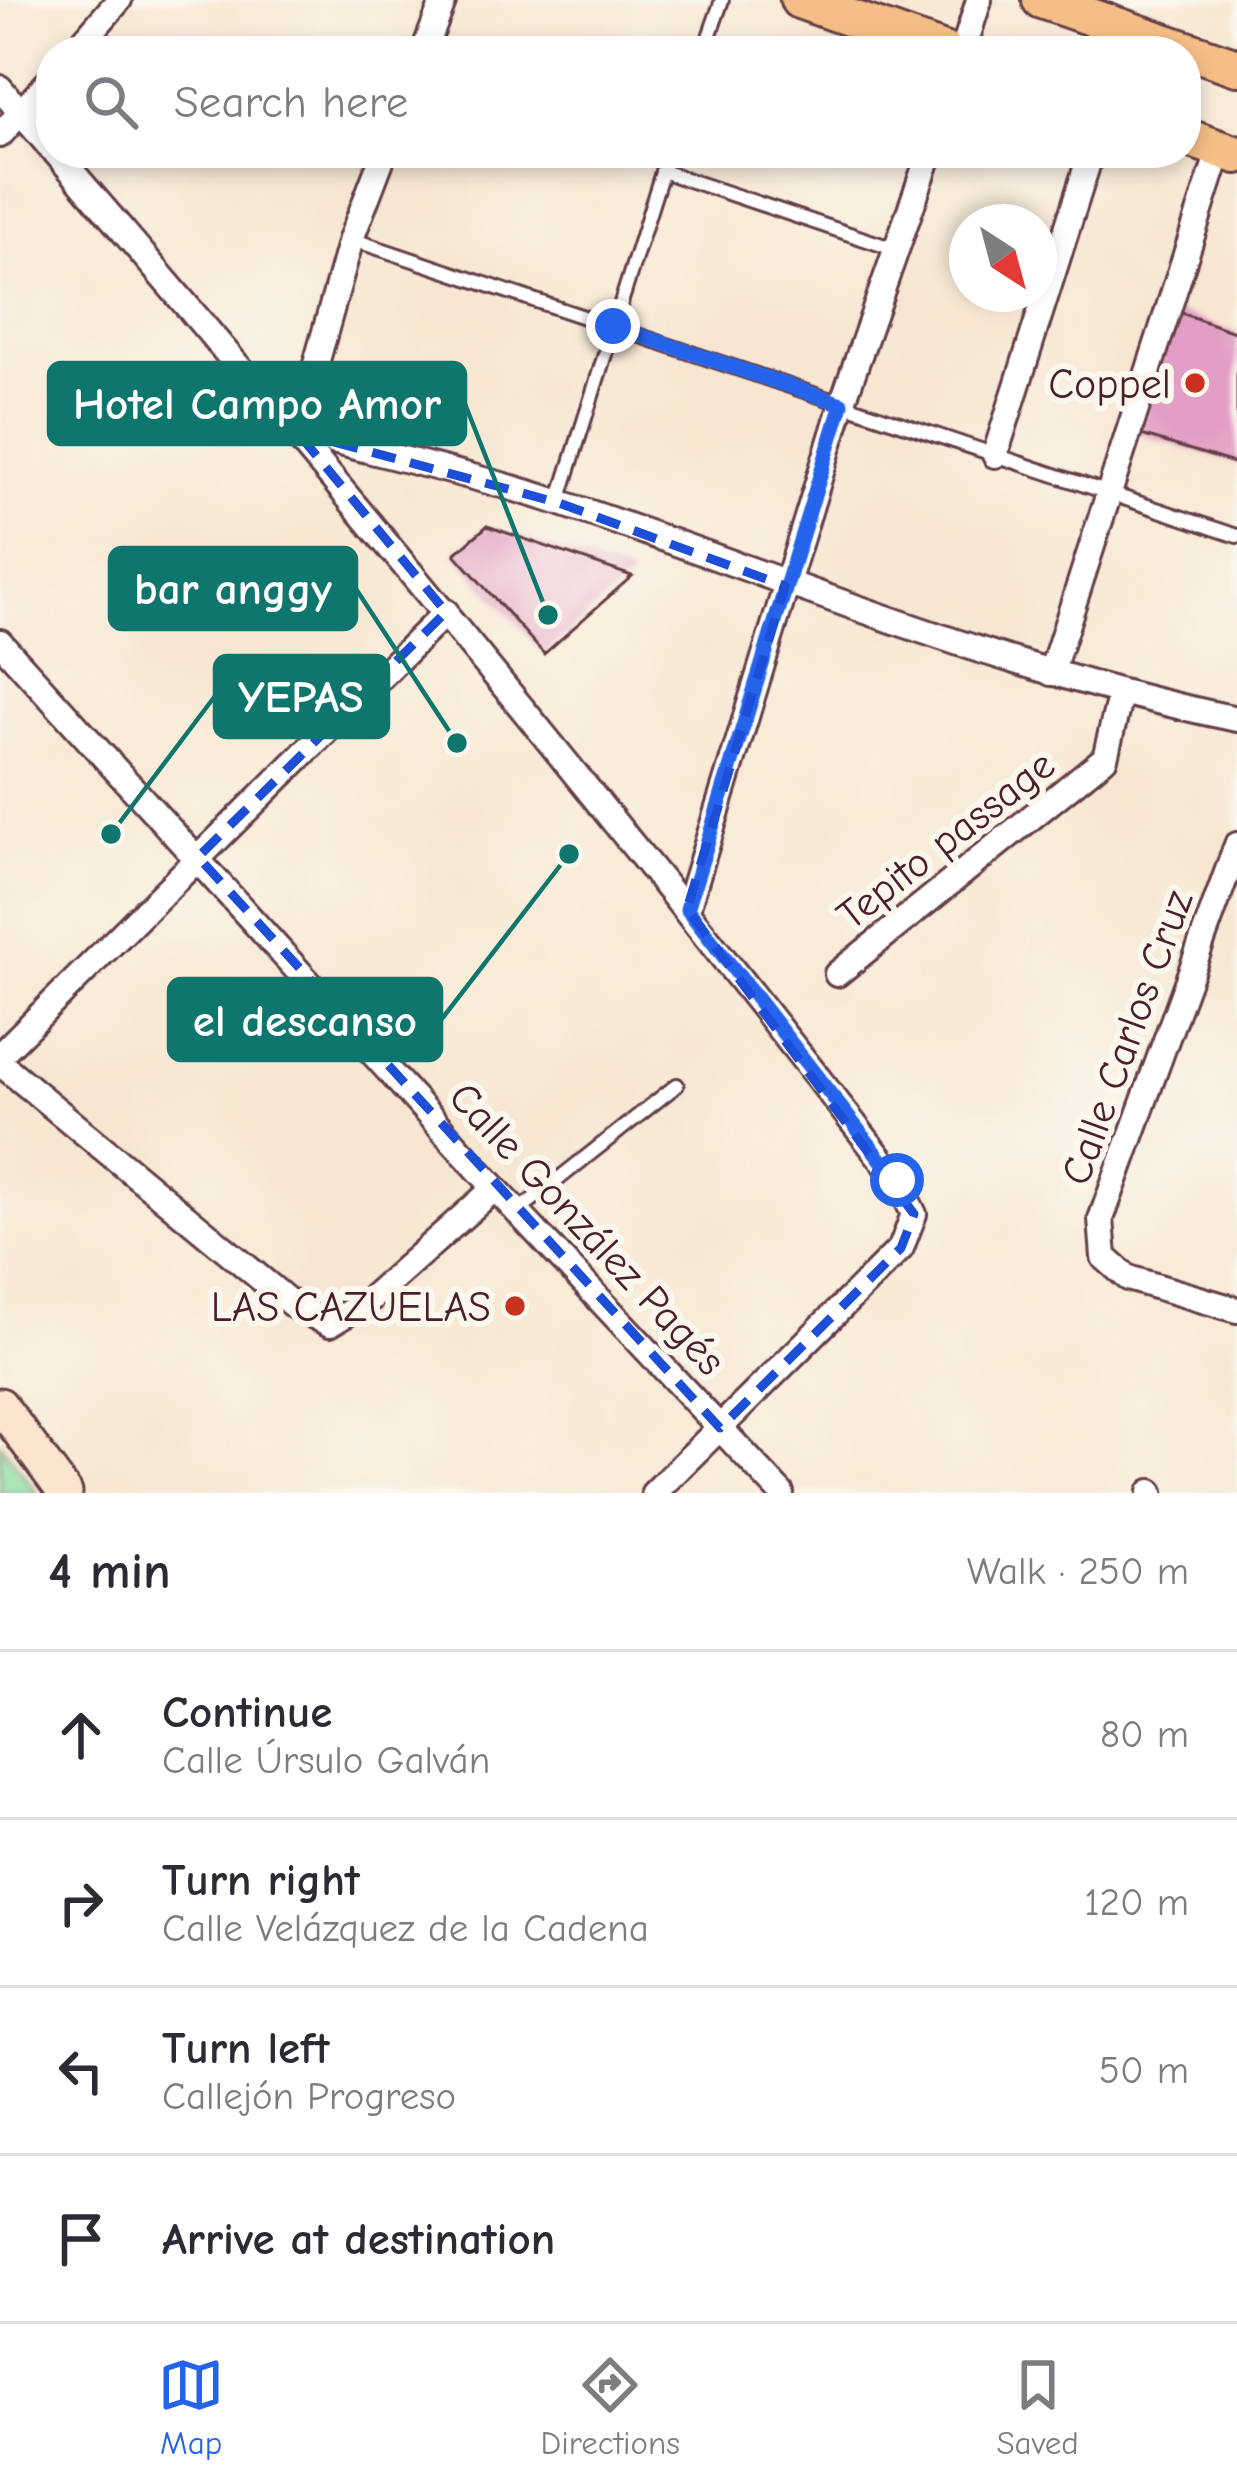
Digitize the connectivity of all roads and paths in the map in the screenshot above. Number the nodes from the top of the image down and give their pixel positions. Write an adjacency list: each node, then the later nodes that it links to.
1 (118, 0): 7 (street)
2 (444, 0): 8 (street)
3 (722, 0): 9 (lane)
4 (799, 0): 10 (main road)
5 (979, 0): 11 (street)
6 (1040, 0): 12 (main road)
7 (88, 36)
8 (430, 36)
9 (709, 36)
10 (901, 36)
11 (968, 36)
12 (1146, 36)
13 (1201, 55): 14 (main road)
14 (1237, 67)
15 (0, 88): 17 (street)
16 (36, 96): 17 (street)
17 (21, 113): 18 (street); 19 (street)
18 (36, 130)
19 (0, 135)
20 (1214, 147): 33 (street)
21 (69, 168): 31 (street)
22 (378, 168): 27 (street)
23 (663, 168): 26 (lane)
24 (925, 168): 28 (street)
25 (1086, 168): 32 (street)
26 (662, 171): 28 (lane); 29 (lane)
27 (351, 238): 29 (lane); 31 (street)
28 (898, 250): 30 (street)
29 (613, 326): 30 (lane); 34 (lane)
30 (842, 404): 32 (lane); 36 (street)
31 (297, 432): 34 (street); 37 (street)
32 (994, 455): 33 (lane)
33 (1110, 494): 35 (lane); 39 (street)
34 (559, 502): 36 (street)
35 (1237, 536)
36 (785, 586): 39 (street); 44 (street)
37 (446, 612): 43 (street); 44 (street)
38 (0, 643): 43 (street, Calle González Pagés)
39 (1051, 673): 40 (street)
40 (1120, 696): 41 (street); 45 (street, Tepito passage)
41 (1237, 719)
42 (1237, 845): 50 (street, Calle Carlos Cruz)
43 (198, 856): 46 (street); 48 (street, Calle González Pagés)
44 (687, 909): 52 (street)
45 (837, 974)
46 (0, 1059): 48 (street)
47 (676, 1085): 49 (lane)
48 (495, 1188): 49 (street, Calle González Pagés)
49 (517, 1212): 52 (street, Calle González Pagés)
50 (1237, 1310)
51 (0, 1405): 53 (main road)
52 (720, 1428): 54 (street); 55 (street, Calle González Pagés)
53 (65, 1493)
54 (654, 1493)
55 (782, 1493)

